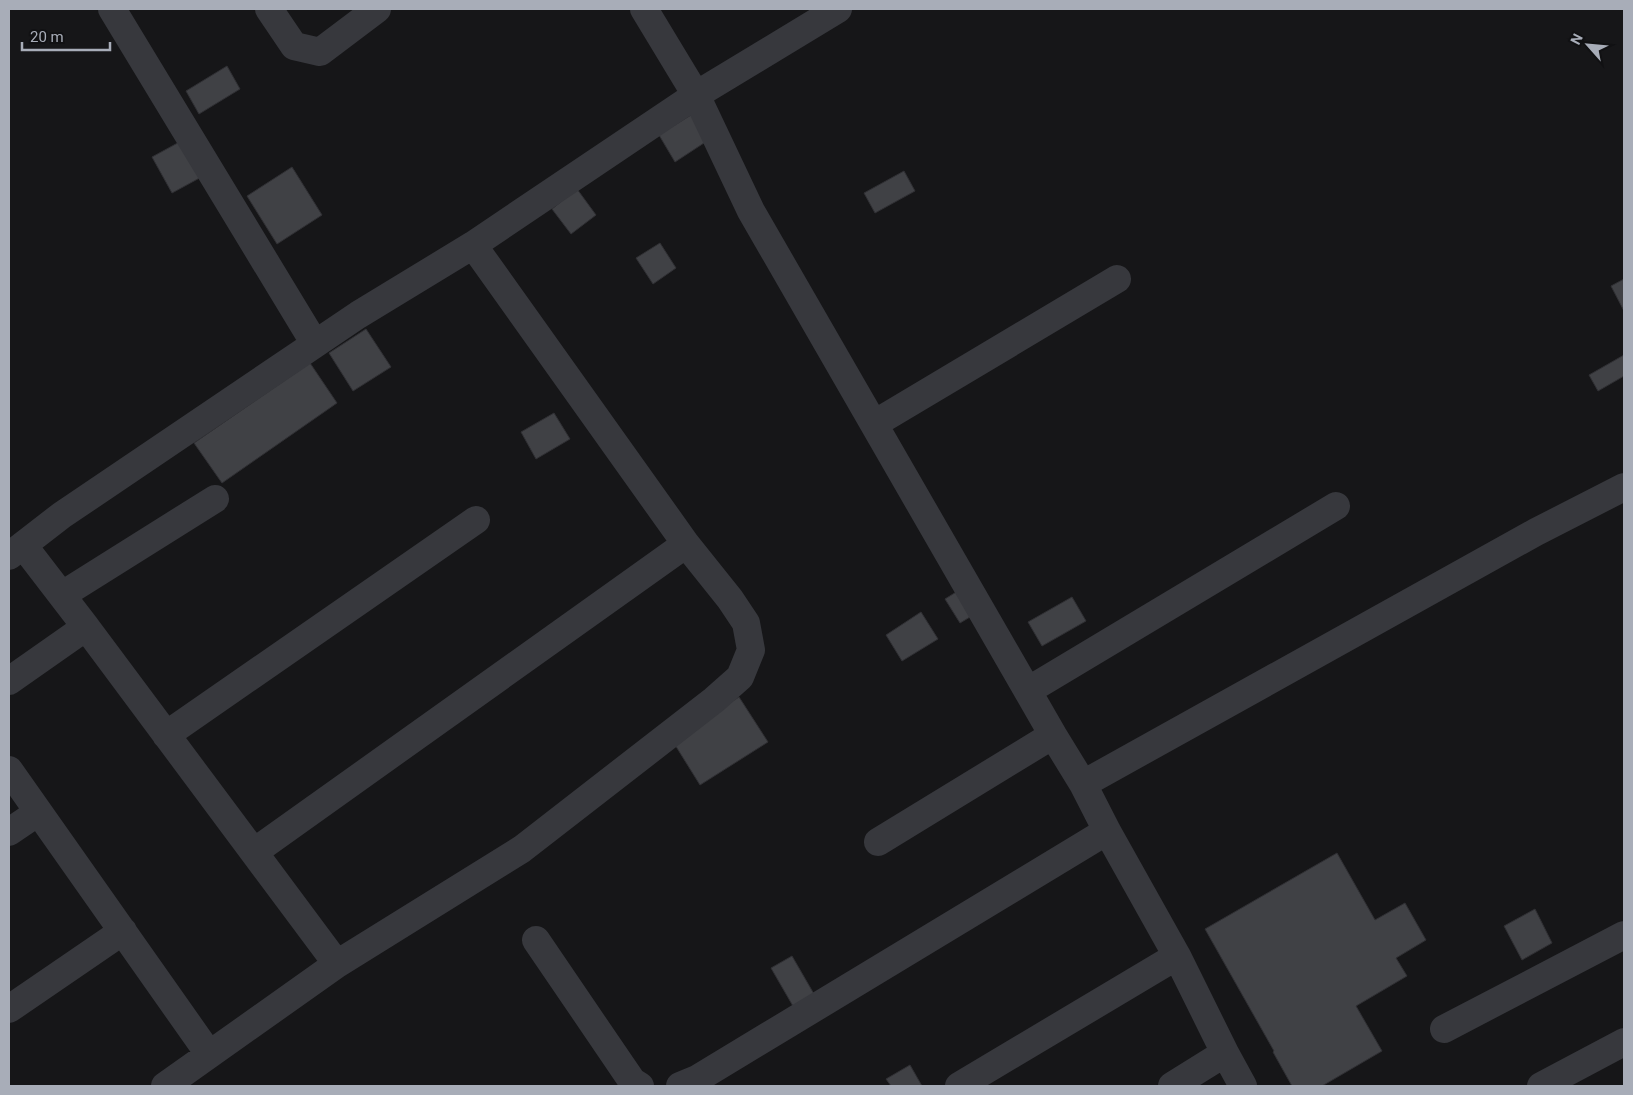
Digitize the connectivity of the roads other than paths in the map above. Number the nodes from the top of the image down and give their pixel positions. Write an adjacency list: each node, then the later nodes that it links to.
1 (112, 9): 9 (street)
2 (269, 9): 3 (street)
3 (377, 9)
4 (644, 9): 6 (street)
5 (838, 9): 6 (street)
6 (696, 95): 7 (street); 10 (street)
7 (473, 245): 9 (street); 15 (street)
8 (1117, 279): 10 (street)
9 (315, 344): 16 (street)
10 (874, 424): 20 (street)
11 (1624, 487): 24 (street)
12 (215, 499): 17 (street)
13 (1336, 506): 20 (street)
14 (476, 520): 21 (street)
15 (686, 544): 29 (street); 34 (street)
16 (16, 551): 17 (street)
17 (62, 595): 18 (street)
18 (86, 627): 19 (street); 21 (street)
19 (9, 681)
20 (1028, 690): 22 (street)
21 (166, 734): 29 (street)
22 (1053, 735): 24 (street); 28 (street)
23 (9, 770): 25 (street)
24 (1083, 784): 27 (street)
25 (37, 813): 26 (street); 30 (street)
26 (9, 832)
27 (1107, 832): 33 (street); 42 (street)
28 (878, 842)
29 (254, 852): 34 (street)
30 (123, 931): 35 (street); 39 (street)
31 (1624, 935): 36 (street)
32 (536, 940): 41 (street)
33 (1177, 956): 38 (street); 43 (street)
34 (337, 964): 39 (street)
35 (9, 1009)
36 (1444, 1029)
37 (1624, 1042): 46 (street)
38 (1224, 1053): 44 (street); 45 (street)
39 (210, 1054): 40 (street)
40 (165, 1086)
41 (640, 1086)
42 (680, 1086)
43 (959, 1086)
44 (1172, 1086)
45 (1243, 1086)
46 (1541, 1086)

